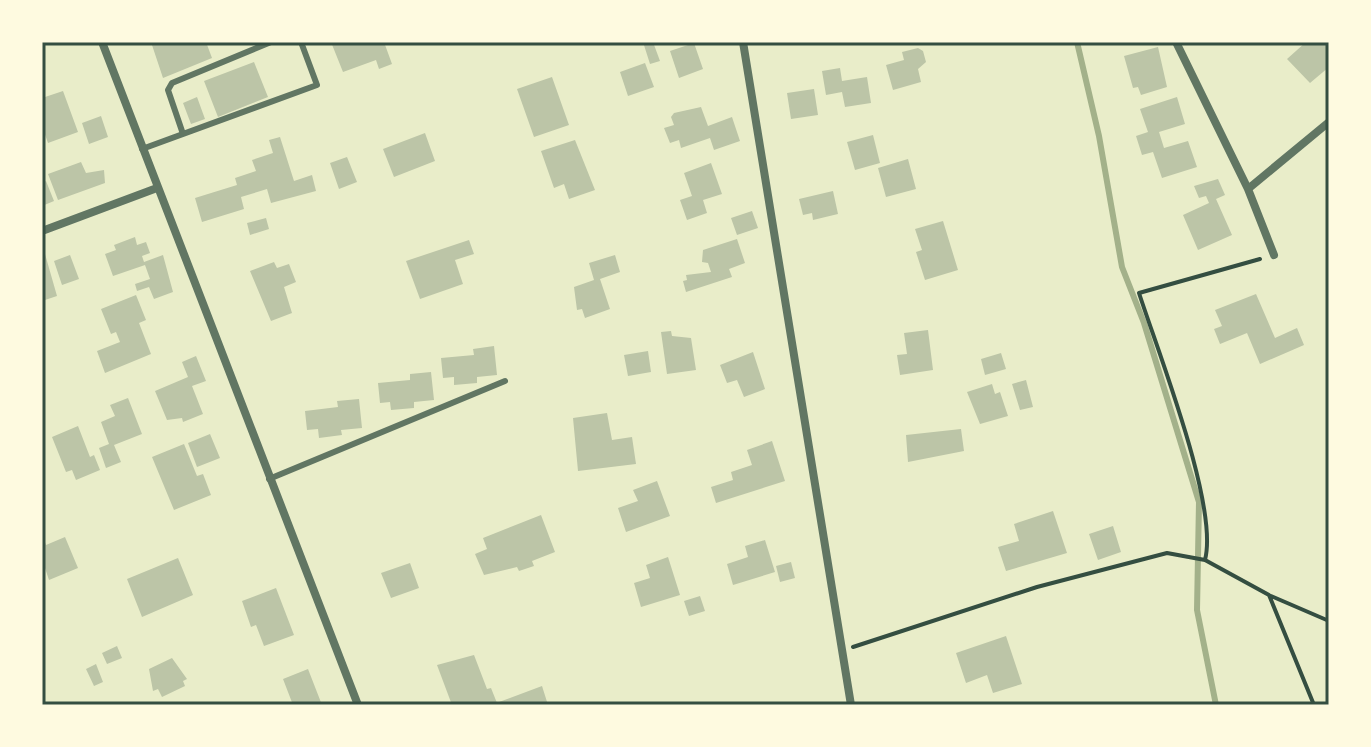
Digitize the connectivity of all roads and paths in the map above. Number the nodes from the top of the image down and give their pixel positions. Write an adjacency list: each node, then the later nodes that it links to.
1 (102, 42): 8 (street)
2 (271, 42): 7 (lane)
3 (301, 42): 7 (lane)
4 (743, 42): 18 (street)
5 (1176, 42): 10 (street)
6 (1329, 122): 10 (street)
7 (183, 134): 8 (lane)
8 (142, 149): 9 (street)
9 (157, 188): 11 (street); 14 (street)
10 (1248, 189): 12 (street)
11 (42, 231)
12 (1274, 255): 15 (path)
13 (505, 381): 14 (lane)
14 (269, 479): 19 (street)
15 (1205, 560): 16 (path); 18 (path)
16 (1269, 595): 17 (path); 21 (path)
17 (1329, 621)
18 (843, 650): 20 (street)
19 (358, 705)
20 (851, 705)
21 (1314, 705)

